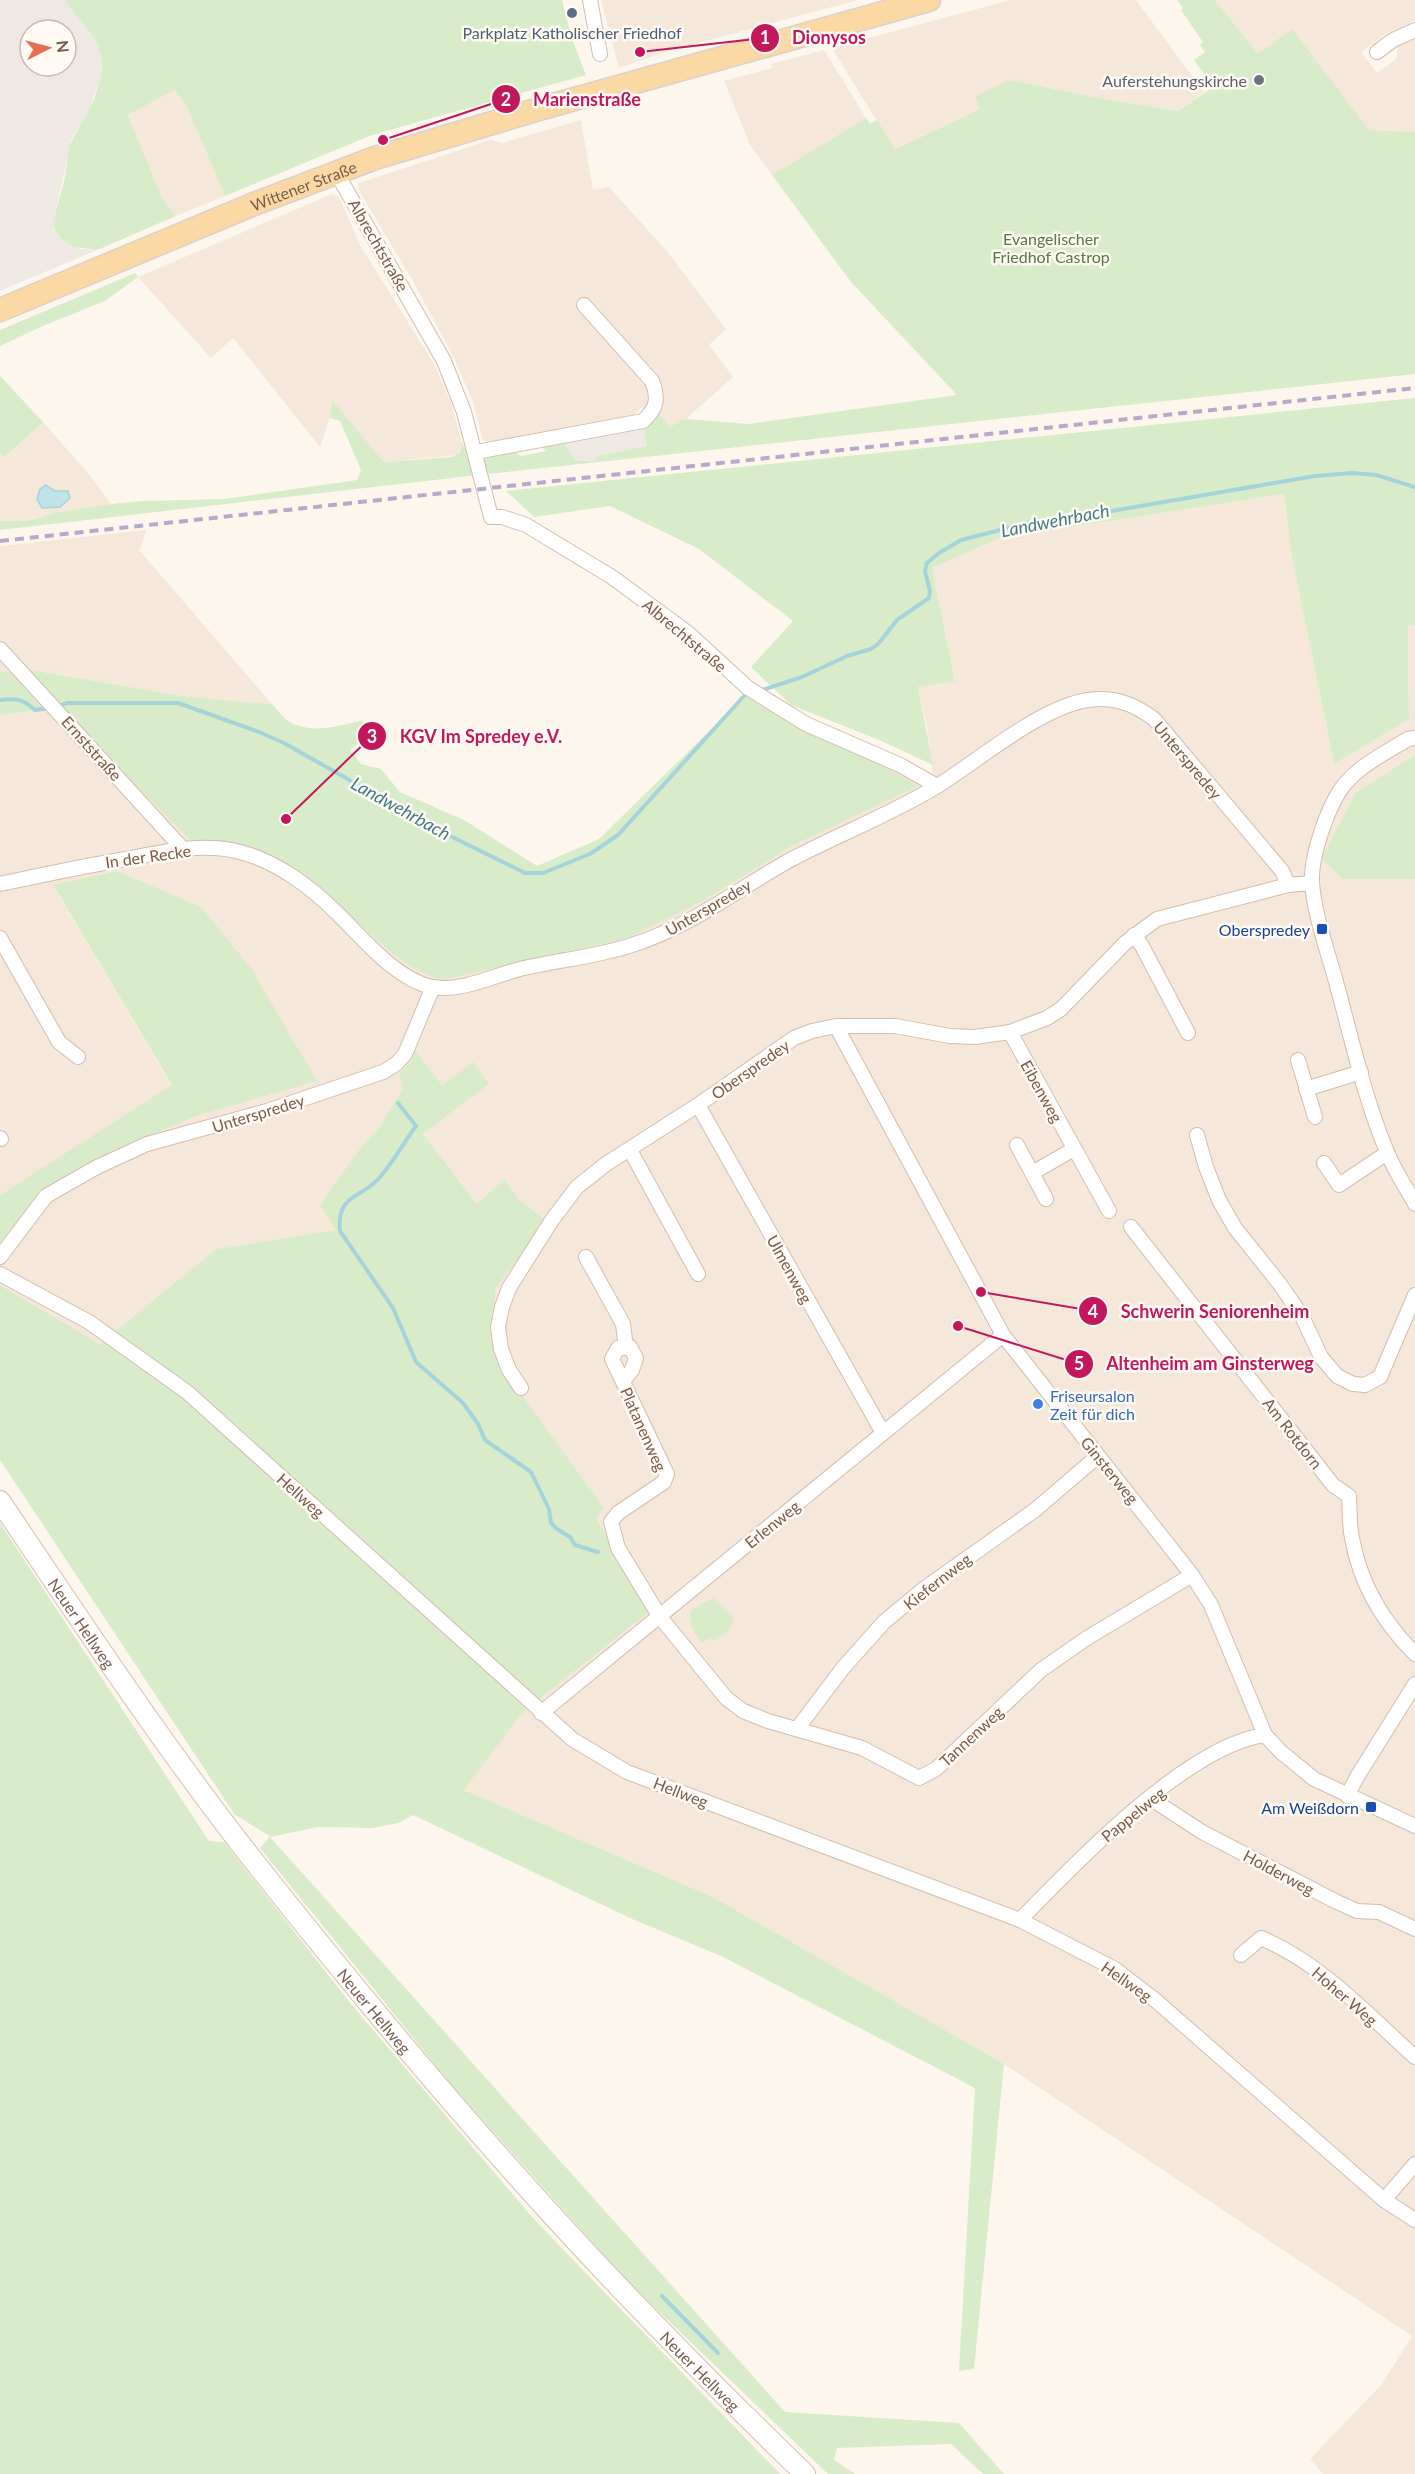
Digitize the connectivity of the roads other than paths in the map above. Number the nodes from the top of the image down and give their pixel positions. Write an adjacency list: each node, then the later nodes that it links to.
1 (590, 0): 6 (street)
2 (929, 0): 3 (main road, Wittener Straße)
3 (879, 6): 7 (main road, Wittener Straße)
4 (1415, 30): 5 (street)
5 (1377, 52)
6 (600, 54)
7 (336, 172): 9 (main road, Wittener Straße); 10 (street, Albrechtstraße)
8 (584, 305): 10 (street)
9 (0, 310)
10 (476, 452): 13 (street, Albrechtstraße)
11 (0, 649): 14 (street, Ernststraße)
12 (1415, 738): 15 (street)
13 (937, 786): 17 (street, Unterspredey); 20 (street, Unterspredey)
14 (182, 849): 16 (street, In der Recke); 20 (street, In der Recke)
15 (1312, 883): 17 (street, Oberspredey); 26 (street)
16 (0, 884)
17 (1288, 885): 18 (street, Oberspredey)
18 (1134, 935): 22 (street, Oberspredey); 23 (street)
19 (0, 938): 24 (street)
20 (433, 987): 41 (street, Unterspredey)
21 (836, 1026): 22 (street, Oberspredey); 28 (street, Oberspredey); 46 (street, Ginsterweg)
22 (1010, 1032): 32 (street, Eibenweg)
23 (1188, 1033)
24 (78, 1057)
25 (1298, 1060): 27 (street)
26 (1361, 1072): 27 (street); 34 (street)
27 (1306, 1089): 29 (street)
28 (698, 1105): 33 (street, Oberspredey); 48 (street, Ulmenweg)
29 (1315, 1117)
30 (1197, 1135): 45 (street)
31 (1017, 1145): 36 (street)
32 (1074, 1149): 36 (street); 39 (street, Eibenweg)
33 (630, 1150): 44 (street); 47 (street, Oberspredey)
34 (1387, 1153): 35 (street); 38 (street)
35 (1324, 1163)
36 (1032, 1173): 37 (street)
37 (1046, 1199)
38 (1415, 1204)
39 (1108, 1211)
40 (1131, 1227): 53 (street, Am Rotdorn)
41 (0, 1257)
42 (586, 1257): 52 (street, Platanenweg)
43 (0, 1274): 55 (street, Hellweg)
44 (698, 1274)
45 (1415, 1295)
46 (1004, 1335): 48 (street, Erlenweg); 49 (street, Ginsterweg)
47 (521, 1388)
48 (883, 1433): 52 (street, Erlenweg)
49 (1098, 1456): 51 (street, Ginsterweg); 56 (street, Kiefernweg)
50 (0, 1501): 68 (main road, Neuer Hellweg)
51 (1192, 1575): 56 (street, Tannenweg); 57 (street, Ginsterweg)
52 (660, 1617): 55 (street, Erlenweg); 56 (street, Tannenweg)
53 (1415, 1654)
54 (1415, 1684): 58 (street)
55 (541, 1713): 61 (street, Hellweg)
56 (797, 1729)
57 (1265, 1736): 58 (street, Ginsterweg); 59 (street, Pappelweg)
58 (1347, 1796): 60 (street, Ginsterweg)
59 (1150, 1798): 61 (street, Pappelweg); 62 (street, Holderweg)
60 (1415, 1826)
61 (1020, 1920): 66 (street, Hellweg)
62 (1415, 1929)
63 (1241, 1955): 64 (street, Hoher Weg)
64 (1415, 2057)
65 (1415, 2164): 66 (street)
66 (1384, 2200): 67 (street, Hellweg)
67 (1415, 2220)
68 (805, 2474)

